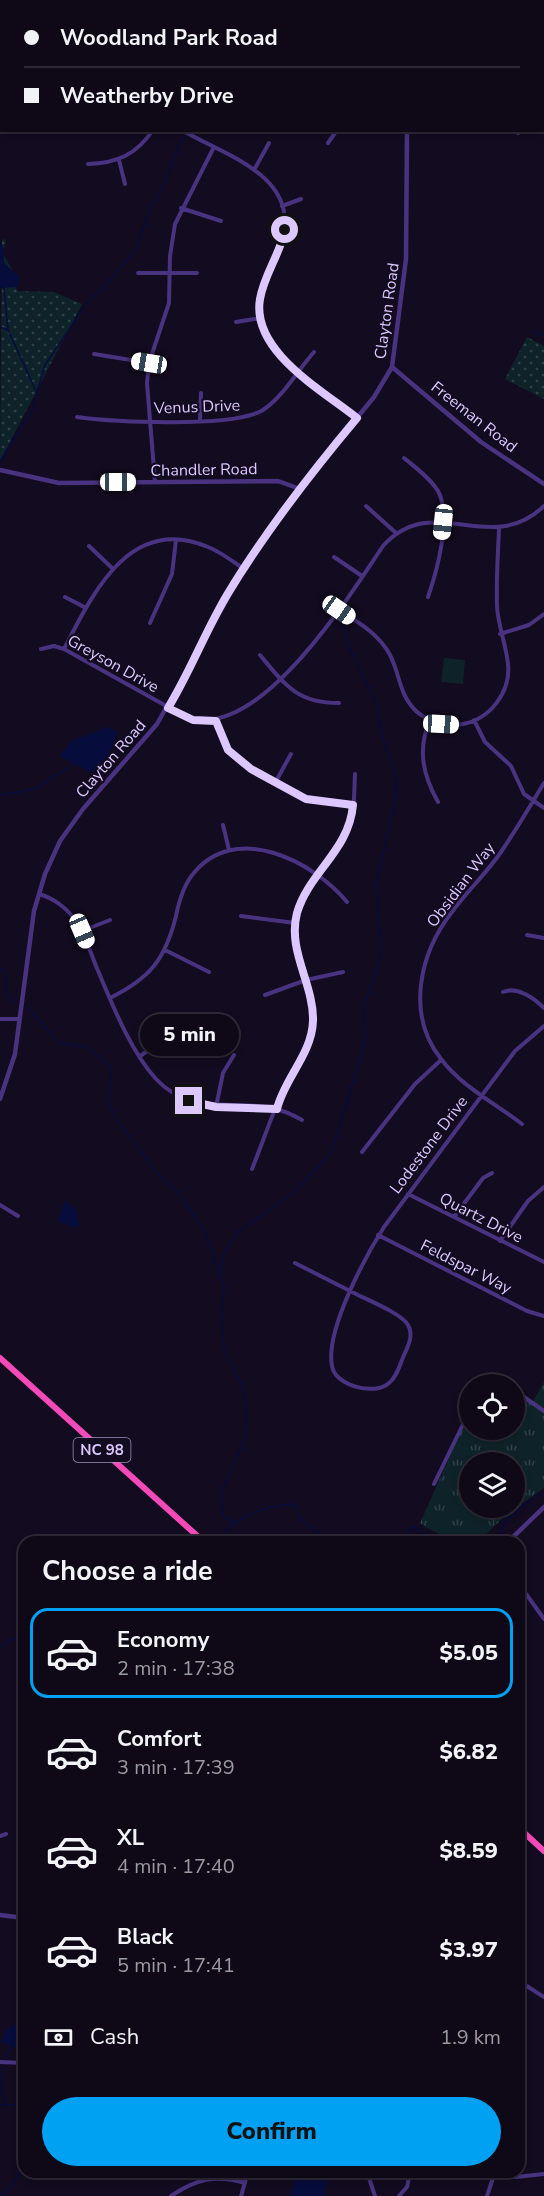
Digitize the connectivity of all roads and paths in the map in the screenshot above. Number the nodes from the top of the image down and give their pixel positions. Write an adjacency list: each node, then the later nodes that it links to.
1 (152, 132): 8 (street)
2 (186, 132): 7 (street)
3 (336, 132): 5 (street)
4 (407, 132): 24 (street, Clayton Road)
5 (328, 142)
6 (269, 143): 10 (street)
7 (214, 147): 10 (street); 14 (street)
8 (119, 160): 9 (street); 11 (street)
9 (87, 164)
10 (254, 170): 13 (street)
11 (125, 184)
12 (301, 200): 13 (street)
13 (282, 206): 19 (street)
14 (181, 208): 15 (street); 17 (street)
15 (221, 221)
16 (138, 273): 17 (street)
17 (169, 273): 18 (street); 23 (street)
18 (197, 273)
19 (260, 318): 20 (street); 25 (street)
20 (236, 322)
21 (314, 352): 25 (street, Venus Drive)
22 (94, 354): 23 (street)
23 (149, 363): 30 (street)
24 (392, 367): 28 (street, Clayton Road); 34 (street, Freeman Road)
25 (298, 371): 28 (street); 29 (street, Venus Drive)
26 (201, 393): 29 (street)
27 (77, 417): 30 (street, Venus Drive)
28 (357, 418): 35 (street, Clayton Road)
29 (200, 420): 30 (street, Venus Drive)
30 (150, 421): 33 (street)
31 (404, 458): 38 (street)
32 (0, 470): 33 (street, Chandler Road)
33 (155, 482): 35 (street, Chandler Road)
34 (544, 484)
35 (300, 489): 45 (street, Clayton Road)
36 (366, 506): 40 (street)
37 (544, 506): 39 (street)
38 (443, 522): 39 (street); 40 (street); 48 (street)
39 (499, 528): 53 (street)
40 (396, 533): 46 (street)
41 (176, 540): 44 (street); 45 (street); 52 (street)
42 (89, 546): 44 (street)
43 (334, 557): 46 (street)
44 (112, 567): 49 (street)
45 (244, 569): 59 (street, Clayton Road)
46 (362, 576): 50 (street)
47 (65, 597): 49 (street)
48 (428, 597)
49 (86, 608): 55 (street)
50 (339, 610): 57 (street); 60 (street)
51 (544, 614): 53 (street)
52 (150, 623)
53 (500, 634): 61 (street)
54 (41, 649): 55 (street, Greyson Drive)
55 (64, 649): 59 (street, Greyson Drive)
56 (260, 655): 57 (street)
57 (280, 679): 58 (street); 62 (street)
58 (339, 704)
59 (168, 708): 62 (street, Greyson Drive); 74 (street, Clayton Road)
60 (430, 720): 61 (street); 67 (street)
61 (474, 720): 68 (street)
62 (216, 721): 65 (street)
63 (291, 754): 65 (street)
64 (355, 774): 69 (street)
65 (275, 783): 69 (street)
66 (544, 783): 68 (street, Obsidian Way)
67 (438, 802)
68 (533, 802): 70 (street); 96 (street, Obsidian Way)
69 (353, 805): 73 (street)
70 (544, 808)
71 (223, 825): 72 (street)
72 (229, 850): 73 (street); 82 (street)
73 (318, 877): 75 (street); 78 (street)
74 (38, 893): 79 (street); 91 (street, Clayton Road)
75 (347, 902)
76 (241, 916): 78 (street)
77 (110, 920): 79 (street)
78 (295, 923): 85 (street)
79 (82, 931): 88 (street)
80 (527, 935): 81 (street)
81 (544, 939)
82 (165, 950): 83 (street); 88 (street)
83 (209, 972)
84 (343, 972): 85 (street)
85 (306, 980): 87 (street); 100 (street)
86 (503, 992): 89 (street)
87 (265, 995)
88 (110, 998): 95 (street)
89 (544, 1008)
90 (0, 1018): 91 (street)
91 (19, 1019): 98 (street, Clayton Road)
92 (181, 1024): 95 (street)
93 (544, 1026): 97 (street, Lodestone Drive)
94 (234, 1055): 99 (street)
95 (140, 1056): 99 (street)
96 (441, 1060): 97 (street, Obsidian Way); 103 (street)
97 (482, 1094): 102 (street, Obsidian Way); 107 (street, Lodestone Drive)
98 (0, 1099)
99 (216, 1107): 100 (street)
100 (277, 1109): 101 (street); 104 (street)
101 (302, 1120)
102 (522, 1124)
103 (362, 1152)
104 (252, 1169)
105 (492, 1173): 110 (street)
106 (544, 1187): 112 (street)
107 (408, 1194): 110 (street, Quartz Drive); 111 (street, Lodestone Drive)
108 (0, 1205): 109 (street)
109 (18, 1216)
110 (454, 1217): 112 (street, Quartz Drive)
111 (378, 1235): 115 (street, Lodestone Drive); 116 (street, Feldspar Way)
112 (500, 1241): 113 (street, Quartz Drive)
113 (544, 1262)
114 (295, 1263): 115 (street, Lodestone Drive)
115 (350, 1292): 115 (street, Lodestone Drive)
116 (544, 1316)
117 (0, 1358): 123 (highway, NC 98)
118 (525, 1398): 119 (street)
119 (544, 1411)
120 (459, 1433): 121 (street)
121 (434, 1484)
122 (544, 1508): 124 (street)
123 (197, 1536)
124 (514, 1536)
125 (525, 1592): 126 (street)
126 (544, 1619)
127 (6, 1834): 129 (street)
128 (525, 1834): 130 (highway)
129 (0, 1836)
130 (544, 1851)
131 (0, 1915): 132 (street)
132 (18, 1916)
133 (525, 1985): 134 (street)
134 (544, 1997)
135 (0, 2062): 136 (street)
136 (18, 2062)
137 (544, 2174): 138 (street)
138 (525, 2176)
139 (209, 2178): 146 (street)
140 (219, 2178): 145 (street)
141 (246, 2178): 145 (street)
142 (369, 2178): 148 (street)
143 (409, 2178): 149 (street)
144 (493, 2178): 150 (street)
145 (245, 2182): 147 (street)
146 (171, 2196)
147 (241, 2196)
148 (375, 2196)
149 (399, 2196)
150 (487, 2196)

